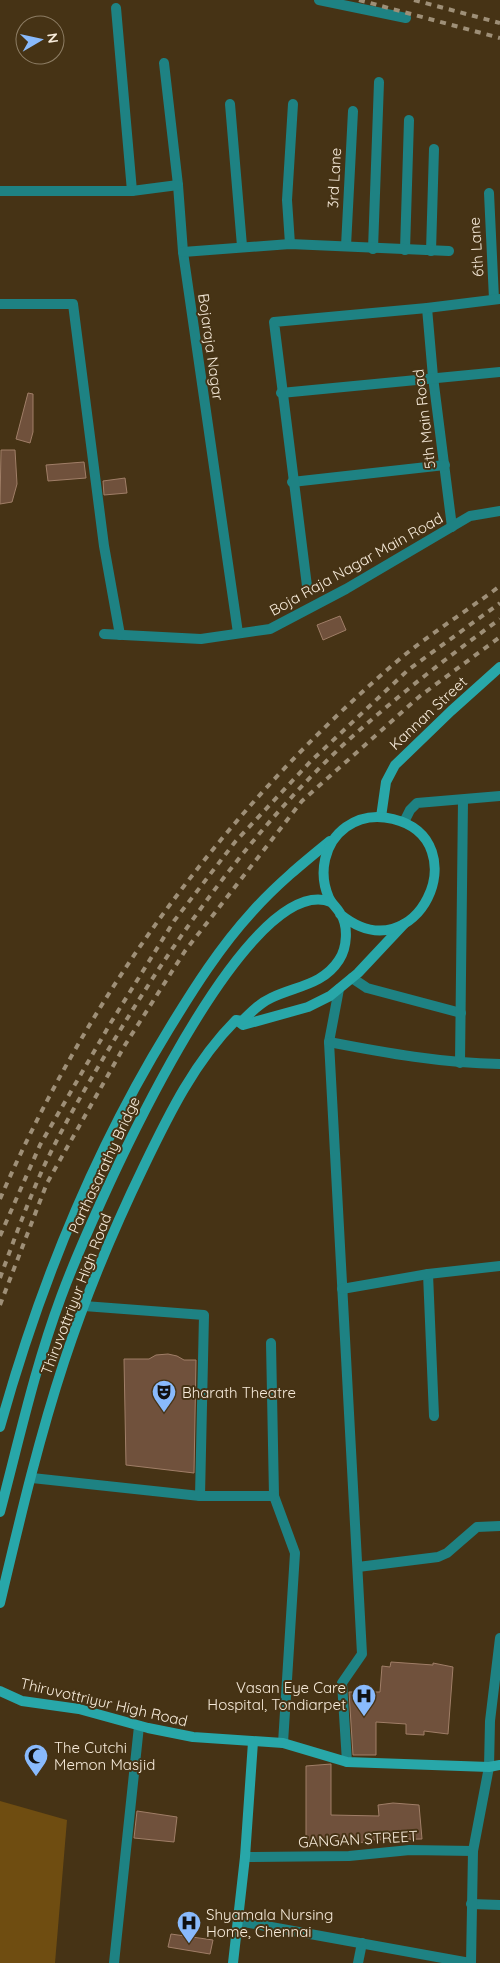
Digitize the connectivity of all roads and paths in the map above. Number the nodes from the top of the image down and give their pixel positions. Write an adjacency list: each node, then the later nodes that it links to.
1 (320, 0): 3 (street)
2 (116, 8): 13 (street)
3 (406, 18)
4 (164, 63): 11 (street, Bojaraja Nagar)
5 (379, 82): 18 (street)
6 (230, 104): 16 (street)
7 (293, 104): 15 (street)
8 (353, 111): 17 (street, 3rd Lane)
9 (408, 120): 19 (street)
10 (434, 149): 22 (street)
11 (178, 185): 13 (street); 21 (street, Bojaraja Nagar)
12 (0, 191): 13 (street)
13 (132, 191)
14 (489, 193): 23 (street, 6th Lane)
15 (290, 244): 16 (street); 17 (street)
16 (242, 246): 21 (street)
17 (346, 246): 18 (street)
18 (373, 249): 19 (street)
19 (405, 250): 22 (street)
20 (449, 251): 22 (street)
21 (183, 252): 34 (street, Bojaraja Nagar)
22 (431, 252)
23 (497, 299): 25 (street)
24 (0, 304): 36 (street)
25 (428, 308): 27 (street, 5th Main Road); 28 (street)
26 (500, 372): 27 (street)
27 (434, 377): 28 (street); 29 (street, 5th Main Road)
28 (281, 393): 30 (street)
29 (444, 465): 30 (street); 32 (street, 5th Main Road)
30 (292, 482): 33 (street)
31 (500, 512): 32 (street, Boja Raja Nagar Main Road)
32 (452, 527): 34 (street, Boja Raja Nagar Main Road)
33 (307, 586)
34 (238, 633): 36 (street, Boja Raja Nagar Main Road)
35 (104, 634): 36 (street, Boja Raja Nagar Main Road)
36 (120, 635)
37 (500, 667): 40 (main road, Kannan Street)
38 (500, 796): 39 (street)
39 (463, 800): 41 (street); 48 (street)
40 (381, 817): 41 (main road); 42 (main road)
41 (404, 822): 45 (main road)
42 (338, 835): 43 (main road); 59 (main road, Parthasarathy Bridge)
43 (331, 902): 44 (main road); 63 (main road, Parthasarathy Bridge)
44 (340, 914): 45 (main road); 49 (main road, Thiruvottriyur High Road)
45 (409, 920): 46 (main road)
46 (352, 978): 47 (main road); 48 (street)
47 (339, 989): 49 (main road); 50 (street)
48 (461, 1013): 51 (street)
49 (236, 1020): 56 (main road, Thiruvottriyur High Road)
50 (329, 1042): 51 (street); 55 (street)
51 (460, 1064): 52 (street)
52 (500, 1064)
53 (500, 1266): 54 (street)
54 (428, 1274): 55 (street); 58 (street)
55 (342, 1289): 65 (street)
56 (84, 1306): 60 (main road, Thiruvottriyur High Road); 61 (street)
57 (271, 1343): 62 (street)
58 (434, 1416)
59 (0, 1427)
60 (32, 1478): 61 (street); 66 (main road, Thiruvottriyur High Road)
61 (200, 1496): 62 (street)
62 (274, 1496): 71 (street)
63 (0, 1512)
64 (500, 1526): 65 (street)
65 (358, 1567): 72 (street)
66 (0, 1603)
67 (500, 1638): 74 (street)
68 (0, 1691): 69 (main road, Thiruvottriyur High Road)
69 (139, 1726): 70 (main road, Thiruvottriyur High Road); 81 (street)
70 (253, 1742): 71 (main road, Thiruvottriyur High Road); 76 (main road)
71 (283, 1743): 72 (main road, Thiruvottriyur High Road)
72 (347, 1762): 74 (main road, Thiruvottriyur High Road)
73 (500, 1765): 74 (main road, Thiruvottriyur High Road)
74 (489, 1766): 75 (street)
75 (473, 1851): 76 (street, GANGAN STREET); 77 (street)
76 (245, 1857): 79 (main road)
77 (470, 1904): 78 (street); 84 (street)
78 (500, 1906)
79 (238, 1921): 80 (street); 82 (main road)
80 (362, 1943): 83 (street); 84 (street)
81 (114, 1963)
82 (233, 1963)
83 (358, 1963)
84 (471, 1963)

